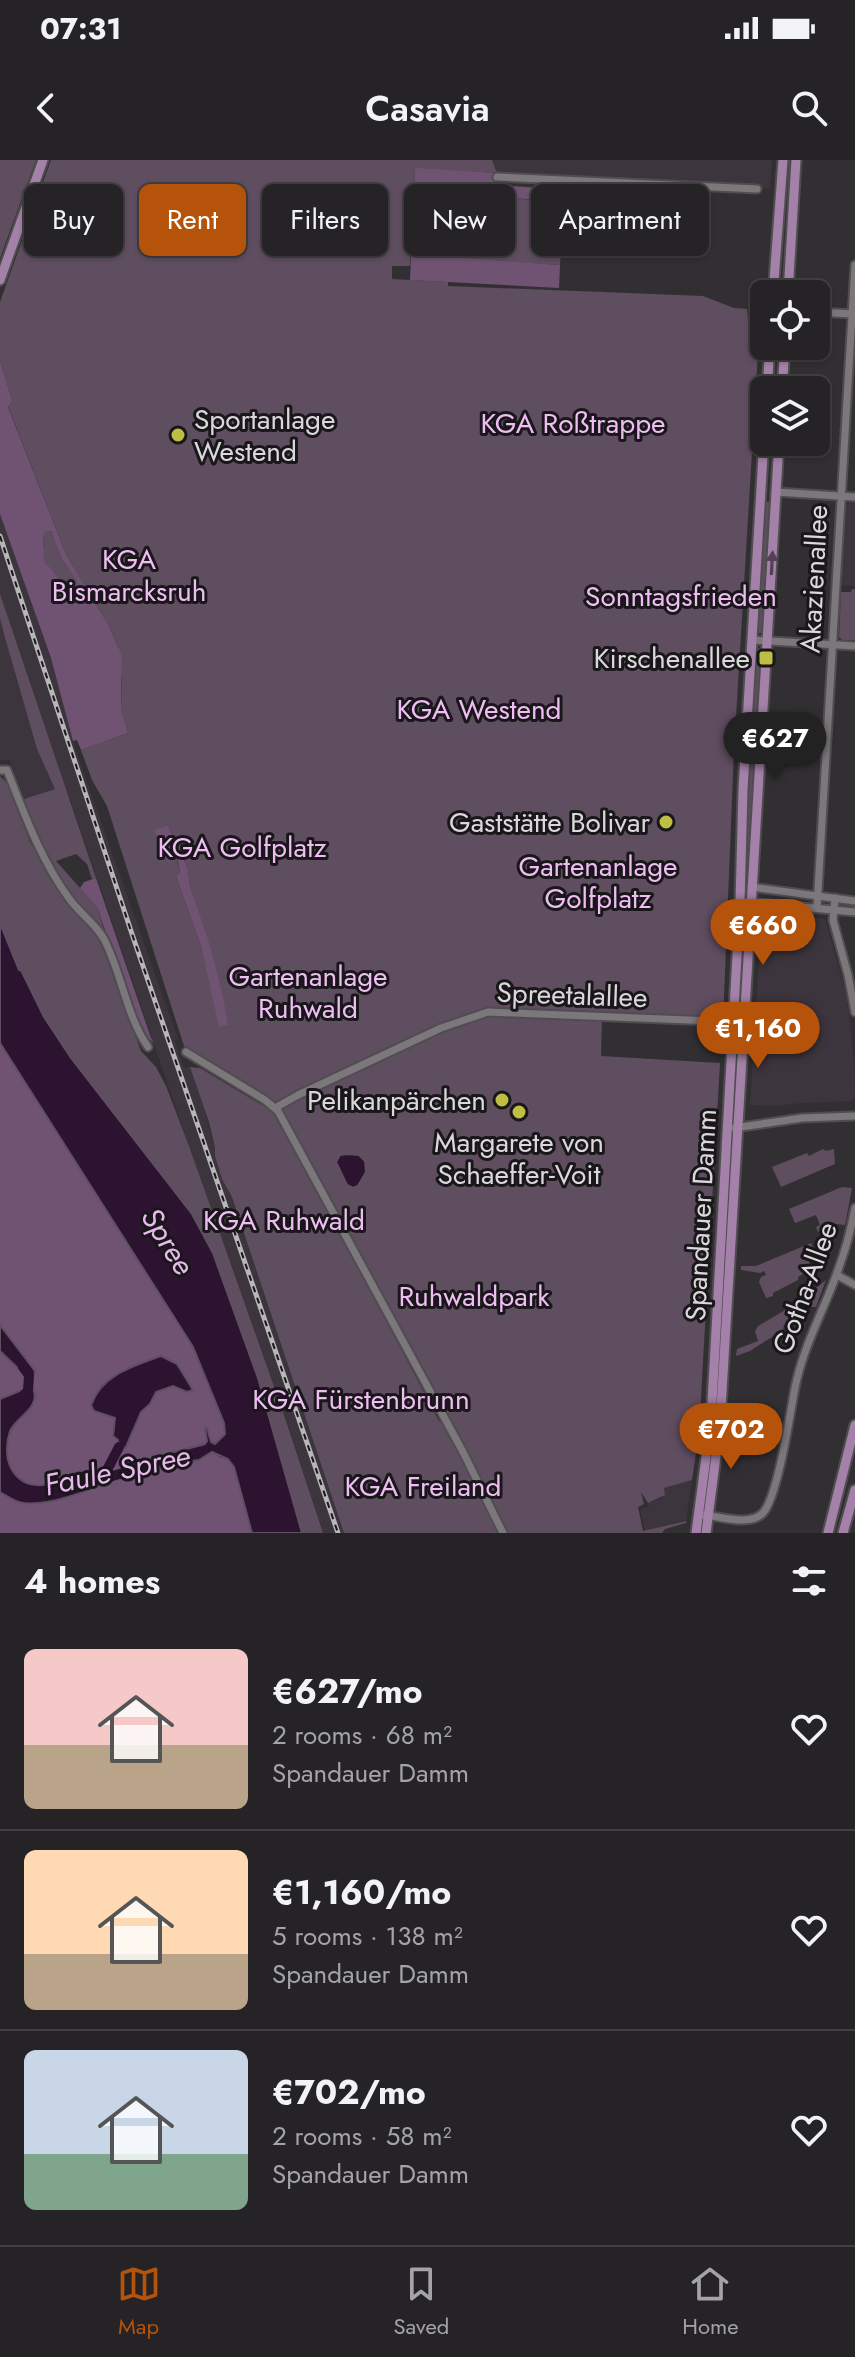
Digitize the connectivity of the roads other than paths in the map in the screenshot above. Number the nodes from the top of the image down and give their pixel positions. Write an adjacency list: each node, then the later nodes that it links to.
1 (43, 160): 7 (main road)
2 (783, 160): 8 (main road)
3 (796, 160): 9 (main road)
4 (497, 177): 5 (street)
5 (757, 189)
6 (855, 265): 11 (street, Akazienallee)
7 (0, 280)
8 (774, 280)
9 (789, 280)
10 (830, 313): 11 (street)
11 (853, 314): 15 (street, Akazienallee)
12 (763, 456): 17 (main road, Spandauer Damm)
13 (778, 456): 14 (main road, Spandauer Damm)
14 (776, 492): 15 (street); 18 (main road, Spandauer Damm, one-way to 14)
15 (841, 496): 16 (street); 19 (street, Akazienallee)
16 (855, 497)
17 (752, 640): 18 (street); 22 (main road, Spandauer Damm)
18 (767, 641): 19 (street); 23 (main road, Spandauer Damm)
19 (832, 644): 20 (street); 24 (street, Akazienallee)
20 (855, 646)
21 (0, 770): 33 (street)
22 (741, 886): 23 (street); 27 (main road, Spandauer Damm)
23 (752, 887): 24 (street); 27 (main road, Spandauer Damm)
24 (818, 896): 25 (street); 28 (street, Akazienallee)
25 (835, 898): 26 (street); 29 (street)
26 (855, 901)
27 (746, 902): 28 (street); 32 (main road, Spandauer Damm)
28 (817, 907): 29 (street)
29 (834, 909): 30 (street); 31 (street)
30 (855, 912)
31 (855, 1012)
32 (739, 1022): 35 (street, Spreetalallee); 37 (main road, Spandauer Damm)
33 (148, 1047)
34 (186, 1052): 35 (street)
35 (275, 1108): 45 (street)
36 (855, 1116): 37 (street)
37 (733, 1128): 44 (main road, Spandauer Damm)
38 (855, 1208): 39 (street, Gotha-Allee)
39 (837, 1275): 40 (street); 44 (street, Gotha-Allee)
40 (855, 1285)
41 (855, 1425): 42 (main road)
42 (851, 1457): 48 (main road)
43 (855, 1490): 49 (main road)
44 (703, 1514): 46 (main road, Spandauer Damm); 47 (main road, Spandauer Damm)
45 (503, 1533)
46 (696, 1533)
47 (706, 1533)
48 (828, 1533)
49 (843, 1533)

